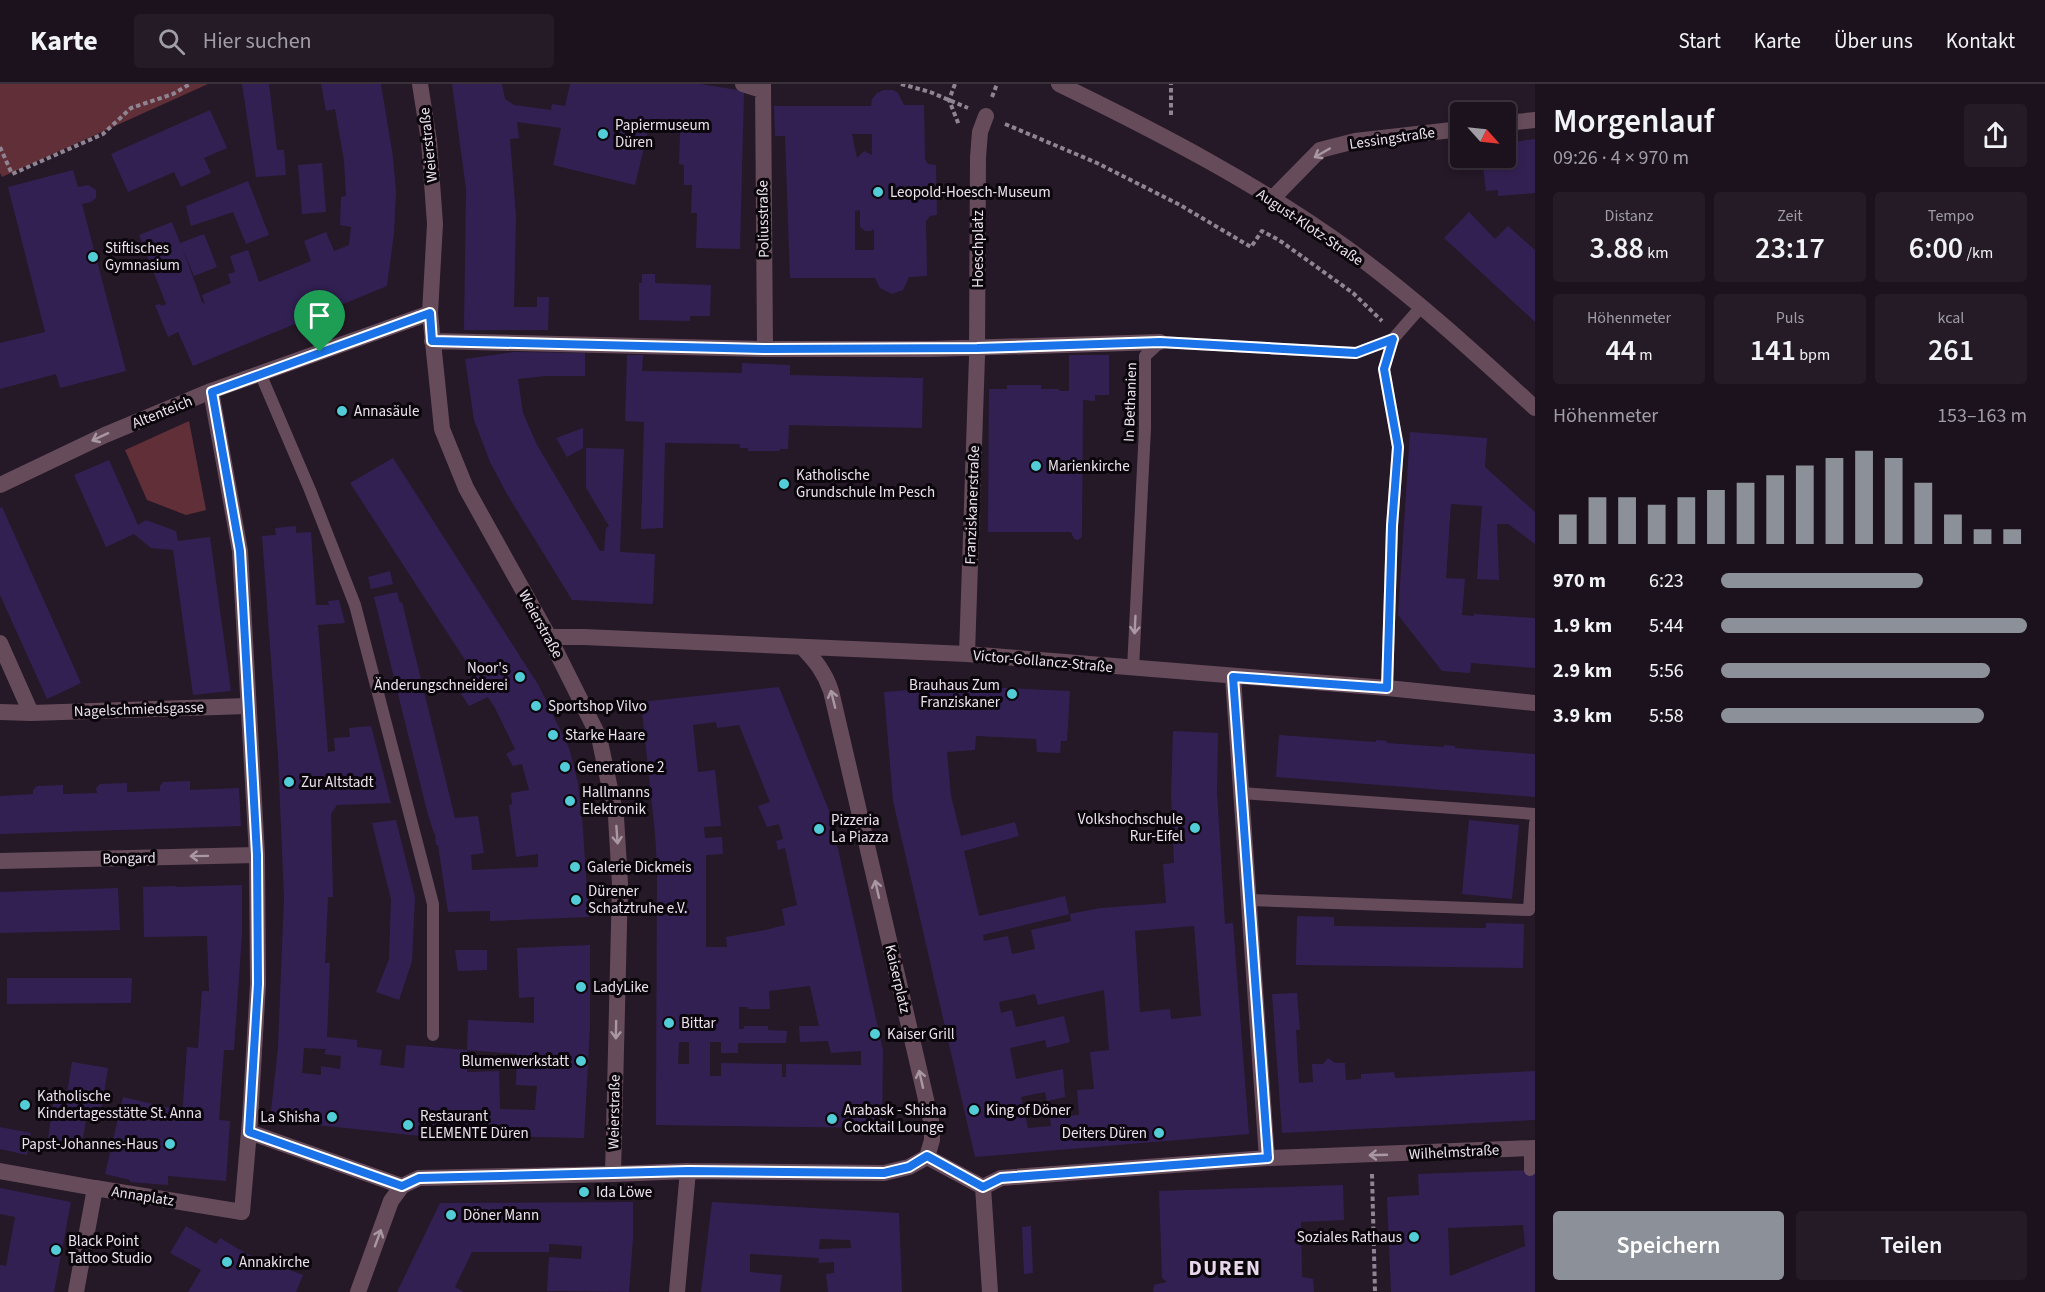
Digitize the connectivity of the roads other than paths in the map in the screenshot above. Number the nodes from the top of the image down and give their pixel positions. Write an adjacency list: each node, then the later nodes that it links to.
1 (420, 84): 11 (street, Weierstraße)
2 (743, 84): 4 (street)
3 (1059, 84): 9 (street, August-Klotz-Straße)
4 (763, 87): 15 (street, Poliusstraße)
5 (986, 116): 16 (street, Hoeschplatz)
6 (1535, 120): 7 (street)
7 (1516, 122)
8 (1450, 130): 9 (street, Lessingstraße, one-way to 9)
9 (1272, 199): 10 (street, August-Klotz-Straße)
10 (1421, 307): 12 (lane); 19 (street, August-Klotz-Straße)
11 (430, 313): 13 (street, Weierstraße); 17 (street, Altenteich)
12 (1393, 339): 14 (lane); 27 (lane)
13 (432, 341): 15 (street); 21 (street, Weierstraße)
14 (1160, 342): 16 (street); 25 (lane, In Bethanien, one-way to 25)
15 (765, 349): 16 (street)
16 (977, 352): 24 (street, Franziskanerstraße)
17 (260, 373): 18 (street, Altenteich); 38 (lane)
18 (212, 392): 20 (street, Altenteich, one-way to 20); 29 (street)
19 (1535, 408)
20 (0, 485)
21 (549, 637): 23 (street, Victor-Gollancz-Straße); 46 (street, Weierstraße, one-way to 46)
22 (0, 643): 31 (street)
23 (802, 647): 24 (street, Victor-Gollancz-Straße); 41 (street, Kaiserplatz, one-way to 23)
24 (967, 654): 25 (street, Victor-Gollancz-Straße)
25 (1132, 669): 26 (street, Victor-Gollancz-Straße)
26 (1233, 677): 27 (street, Victor-Gollancz-Straße); 32 (street)
27 (1387, 688): 28 (street, Victor-Gollancz-Straße)
28 (1535, 703)
29 (248, 705): 31 (street, Nagelschmiedsgasse); 35 (street)
30 (0, 712): 31 (street, Nagelschmiedsgasse)
31 (31, 713)
32 (1242, 793): 33 (lane); 37 (street)
33 (1535, 814)
34 (1535, 823): 37 (lane)
35 (257, 855): 36 (street, Bongard, one-way to 36); 39 (street)
36 (0, 861)
37 (1249, 900): 42 (street)
38 (433, 1035)
39 (250, 1126): 47 (street); 49 (street, Annaplatz)
40 (1528, 1149): 42 (street, Wilhelmstraße, one-way to 42); 43 (lane)
41 (927, 1156): 44 (street); 48 (street)
42 (1268, 1158): 48 (street, Wilhelmstraße)
43 (1530, 1170)
44 (688, 1171): 46 (street); 52 (street)
45 (0, 1172): 49 (street)
46 (613, 1174): 47 (street)
47 (402, 1186): 51 (street, one-way to 47)
48 (983, 1187): 53 (street)
49 (95, 1188): 50 (street, Annaplatz)
50 (76, 1292)
51 (358, 1292)
52 (677, 1292)
53 (990, 1292)

